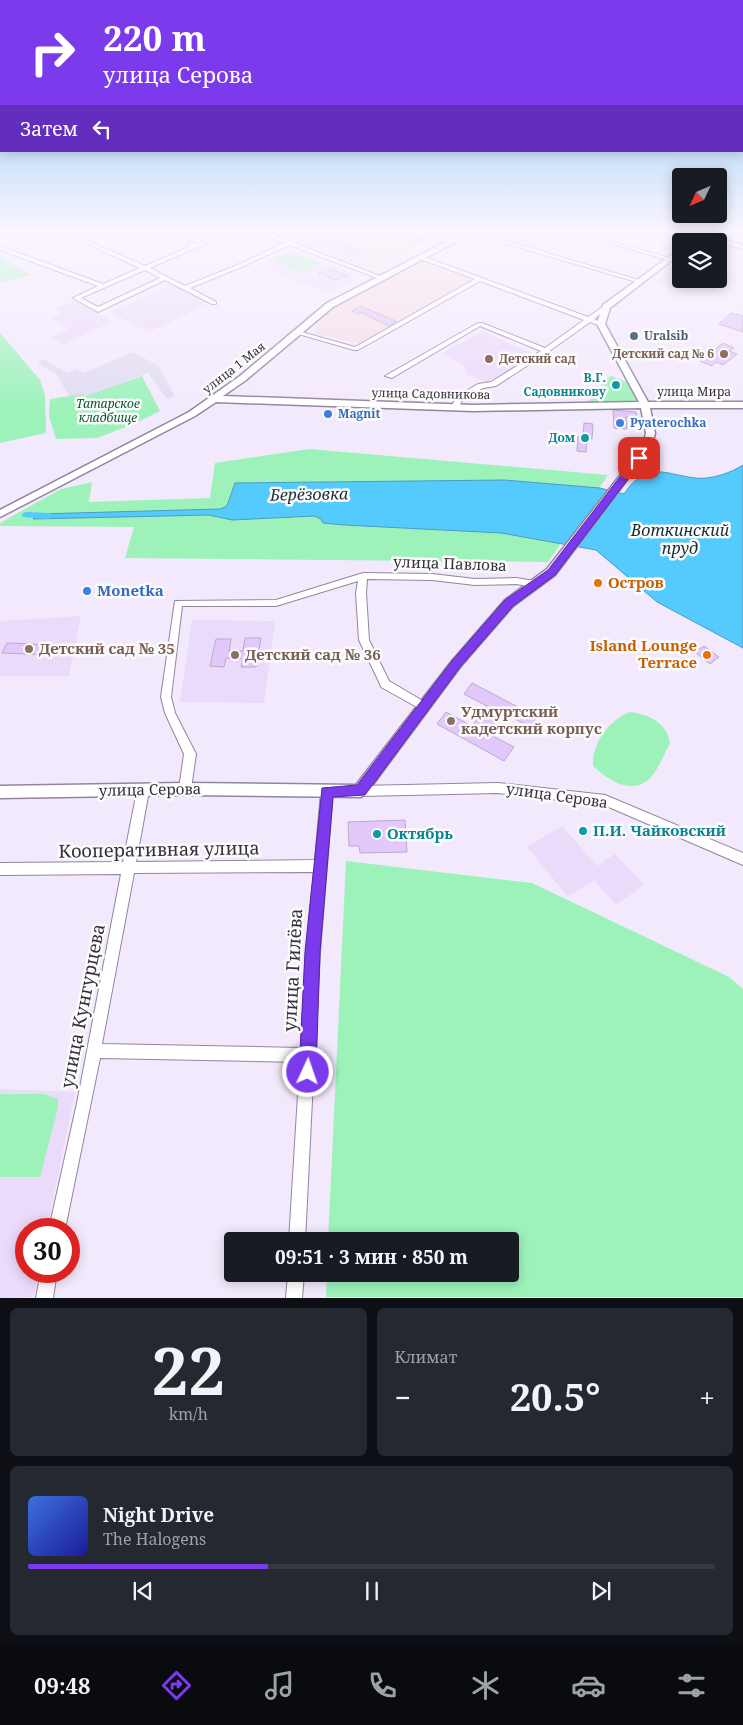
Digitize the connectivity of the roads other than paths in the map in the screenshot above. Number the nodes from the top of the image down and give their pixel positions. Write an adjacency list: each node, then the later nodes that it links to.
1 (92, 291): 2 (street)
2 (139, 291)
3 (191, 291): 8 (street)
4 (358, 291): 12 (main road, улица 1 Мая)
5 (459, 291): 12 (street)
6 (507, 291): 10 (street)
7 (626, 291): 9 (main road)
8 (214, 303)
9 (606, 307): 10 (street); 11 (main road)
10 (589, 320): 11 (street); 13 (street)
11 (601, 324): 16 (main road)
12 (298, 333): 15 (main road, улица 1 Мая)
13 (546, 351): 14 (street); 18 (street)
14 (388, 376)
15 (216, 399): 18 (main road, улица Садовникова); 19 (main road, улица 1 Мая)
16 (645, 404): 17 (main road, улица Мира); 18 (main road, улица Садовникова); 21 (main road)
17 (743, 405)
18 (454, 408)
19 (0, 514)
20 (363, 576): 21 (street, улица Павлова); 22 (street); 23 (street, улица Павлова)
21 (535, 584): 22 (main road)
22 (424, 707): 25 (main road)
23 (185, 789): 24 (main road, улица Серова); 27 (main road, улица Серова)
24 (143, 791): 26 (main road, улица Серова); 30 (street, улица Кунгурцева)
25 (360, 791): 27 (main road, улица Серова); 28 (street, улица Серова)
26 (0, 792)
27 (327, 792): 29 (street, улица Гилёва)
28 (743, 859)
29 (319, 866): 30 (street, Кооперативная улица); 33 (street, улица Гилёва)
30 (130, 868): 31 (street, Кооперативная улица); 32 (street, улица Кунгурцева)
31 (0, 869)
32 (94, 1051): 33 (street); 34 (street, улица Кунгурцева)
33 (309, 1055): 35 (street, улица Гилёва)
34 (59, 1218)
35 (298, 1232)
36 (295, 1282): 39 (street)
37 (47, 1283): 38 (street)
38 (44, 1298)
39 (294, 1298)

